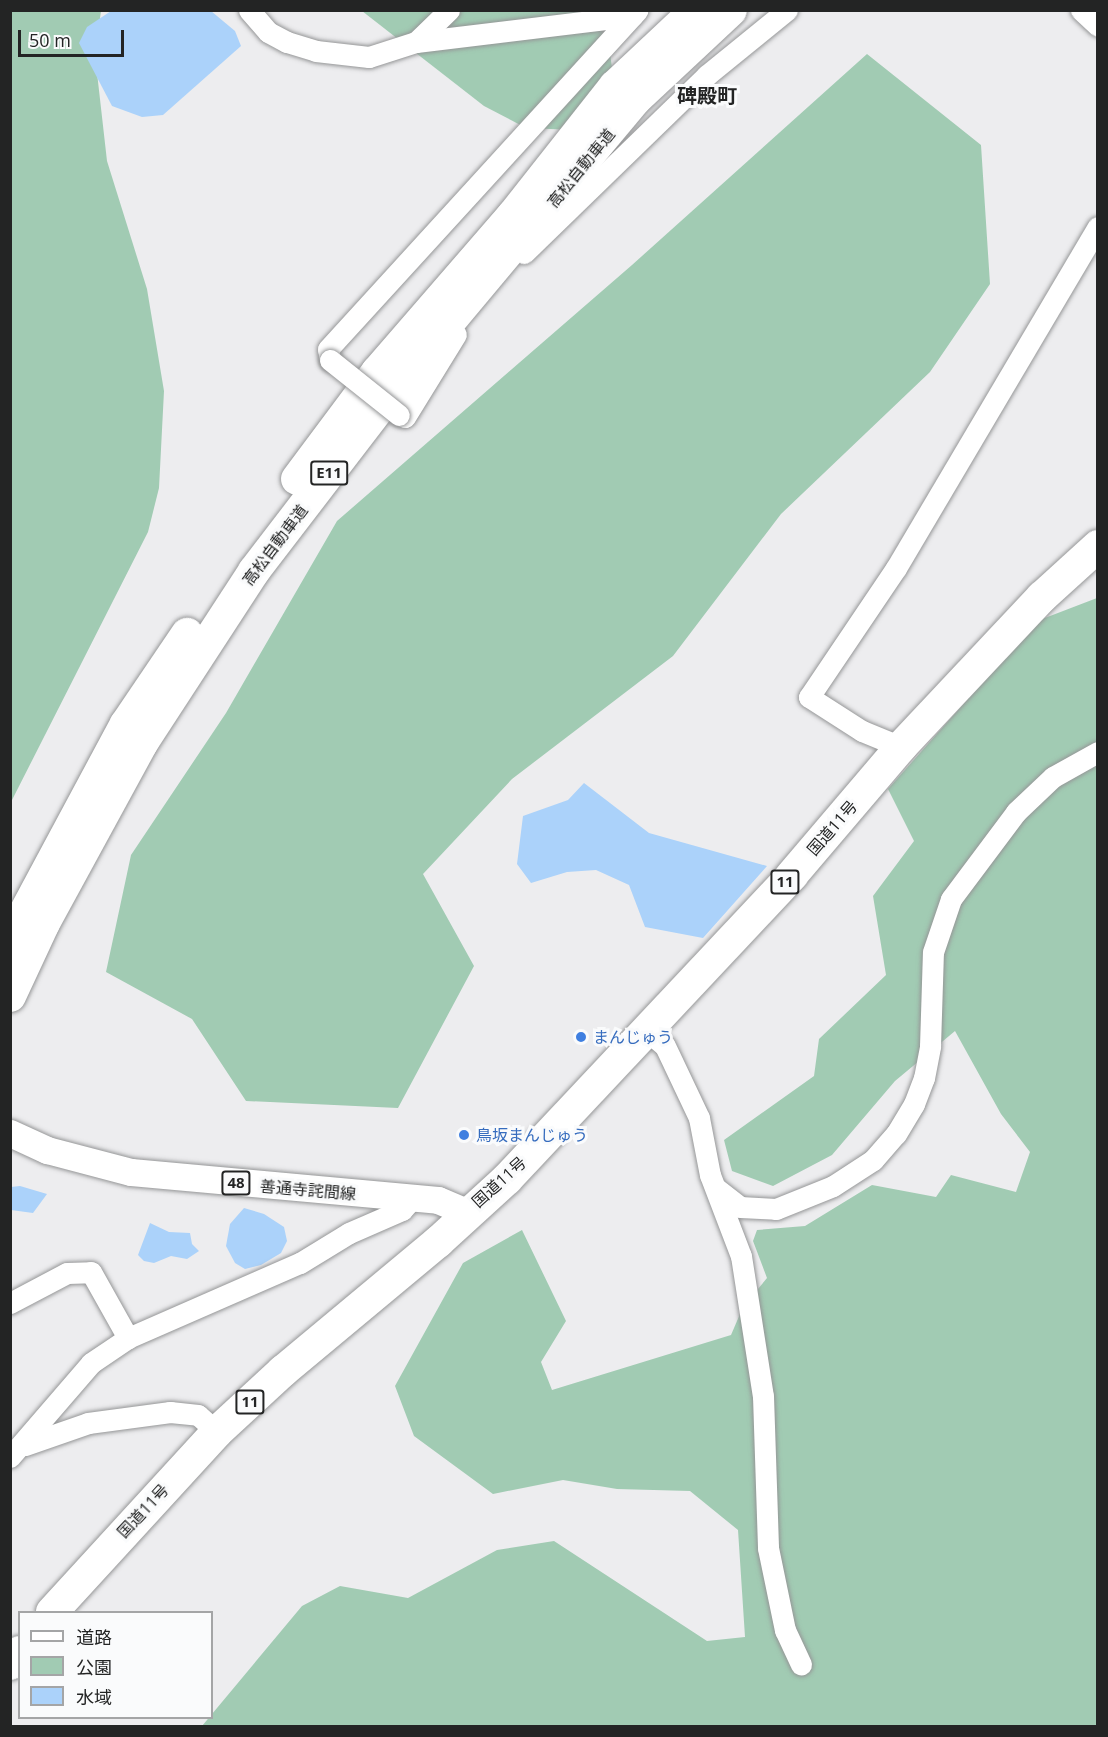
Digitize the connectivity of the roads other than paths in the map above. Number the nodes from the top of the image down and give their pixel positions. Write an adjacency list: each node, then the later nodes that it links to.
1 (249, 10): 9 (street)
2 (449, 10): 9 (street)
3 (696, 10): 14 (highway, 高松自動車道 / E11)
4 (731, 10): 15 (highway, 高松自動車道 / E11)
5 (787, 10): 7 (street, bridge)
6 (1081, 10): 8 (street)
7 (635, 13): 9 (street)
8 (1098, 27)
9 (416, 42)
10 (1098, 227): 12 (street)
11 (1098, 546): 12 (highway, 国道11号 / 11)
12 (901, 747): 16 (highway, 国道11号 / 11)
13 (1098, 752): 18 (street)
14 (10, 940)
15 (10, 996)
16 (647, 1031): 18 (street); 20 (highway, 国道11号 / 11)
17 (12, 1137): 19 (main road, 善通寺詫間線 / 48)
18 (717, 1189): 26 (street)
19 (411, 1200): 20 (main road, 善通寺詫間線 / 48); 22 (street)
20 (466, 1212): 23 (highway, 国道11号 / 11)
21 (10, 1303): 22 (street)
22 (128, 1338): 24 (street)
23 (218, 1432): 24 (street); 25 (highway, 国道11号 / 11)
24 (18, 1451)
25 (53, 1611)
26 (801, 1665)

